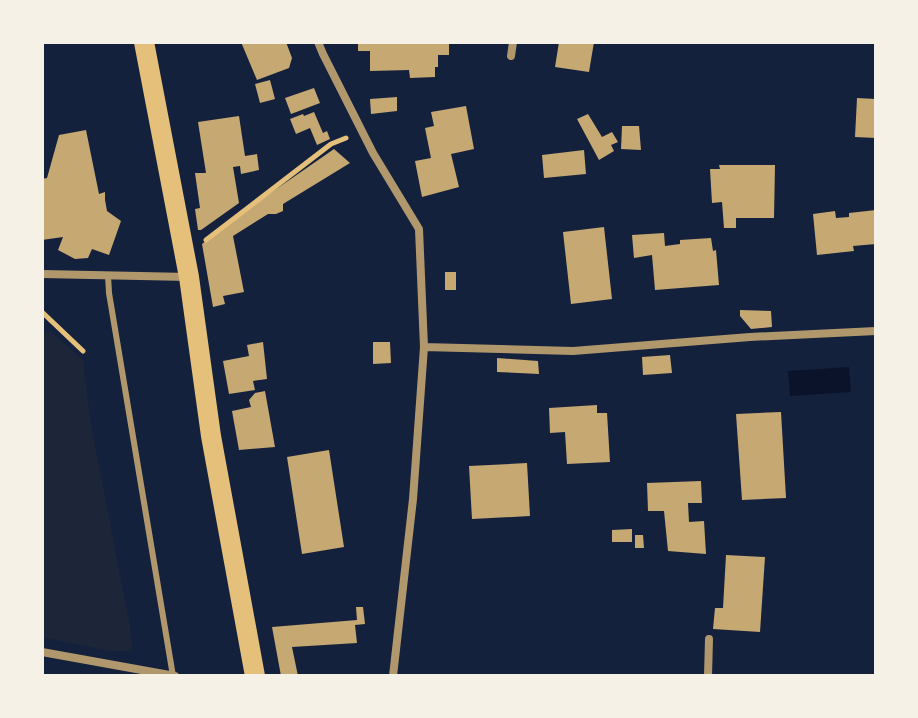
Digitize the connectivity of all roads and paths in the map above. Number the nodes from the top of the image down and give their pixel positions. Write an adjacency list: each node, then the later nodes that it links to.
1 (144, 42): 6 (main road)
2 (318, 42): 5 (street)
3 (513, 42): 4 (street)
4 (511, 56)
5 (362, 132): 6 (path); 12 (street)
6 (185, 256): 9 (main road)
7 (42, 274): 8 (street)
8 (108, 275): 9 (street); 16 (lane)
9 (189, 277): 17 (main road)
10 (42, 312): 13 (path)
11 (876, 331): 12 (street)
12 (424, 347): 18 (street)
13 (83, 351)
14 (709, 639): 19 (street)
15 (42, 652): 16 (street)
16 (174, 676)
17 (255, 676)
18 (393, 676)
19 (708, 676)

